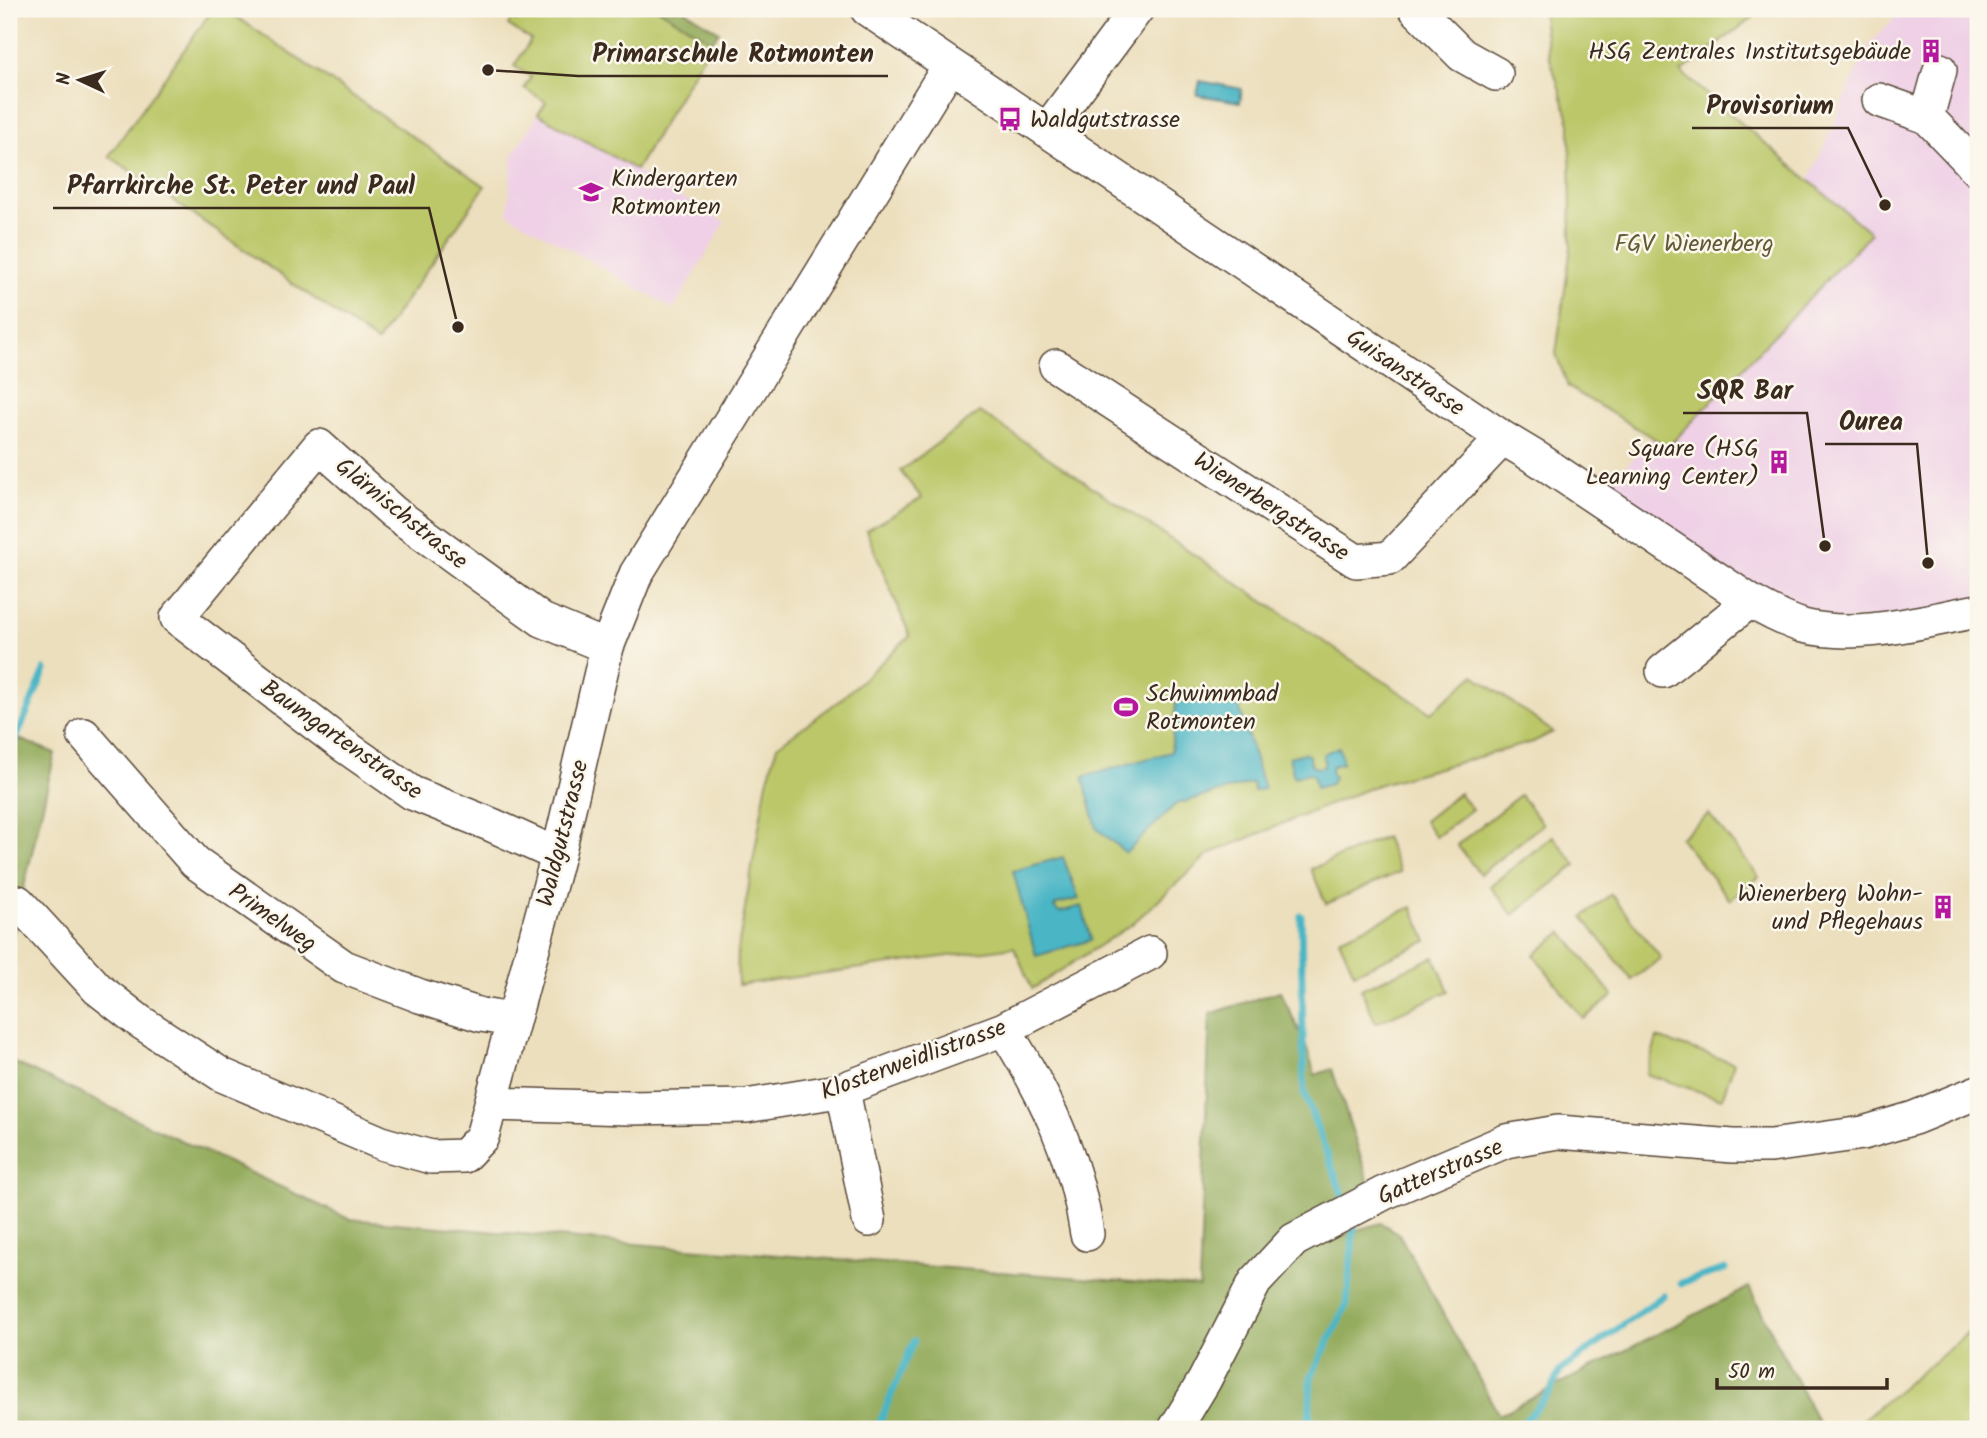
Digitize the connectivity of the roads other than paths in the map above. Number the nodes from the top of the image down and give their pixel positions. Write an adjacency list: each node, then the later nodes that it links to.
1 (867, 9): 4 (street, Guisanstrasse)
2 (1137, 9): 9 (street)
3 (1416, 9): 6 (street)
4 (950, 65): 9 (street, Guisanstrasse); 16 (street, Waldgutstrasse)
5 (1940, 70): 8 (street)
6 (1496, 74)
7 (1879, 100): 8 (street)
8 (1929, 112): 10 (street)
9 (1047, 130): 12 (street, Guisanstrasse)
10 (1978, 170)
11 (1056, 366): 12 (street, Wienerbergstrasse)
12 (1503, 438): 13 (street, Guisanstrasse)
13 (1750, 601): 14 (street, Guisanstrasse); 17 (street)
14 (1978, 611)
15 (177, 618): 16 (street, Glärnischstrasse); 19 (street, Baumgartenstrasse)
16 (607, 647): 19 (street, Waldgutstrasse)
17 (1663, 671)
18 (85, 735): 22 (street, Primelweg)
19 (558, 856): 22 (street, Waldgutstrasse)
20 (18, 902): 26 (street, Waldgutstrasse)
21 (1150, 953): 23 (street, Klosterweidlistrasse)
22 (512, 1020): 26 (street, Waldgutstrasse)
23 (1004, 1029): 24 (street, Klosterweidlistrasse); 28 (street)
24 (843, 1090): 26 (street, Klosterweidlistrasse); 27 (street)
25 (1978, 1092): 29 (street, Gatterstrasse)
26 (492, 1104)
27 (869, 1220)
28 (1087, 1234)
29 (1175, 1429)

